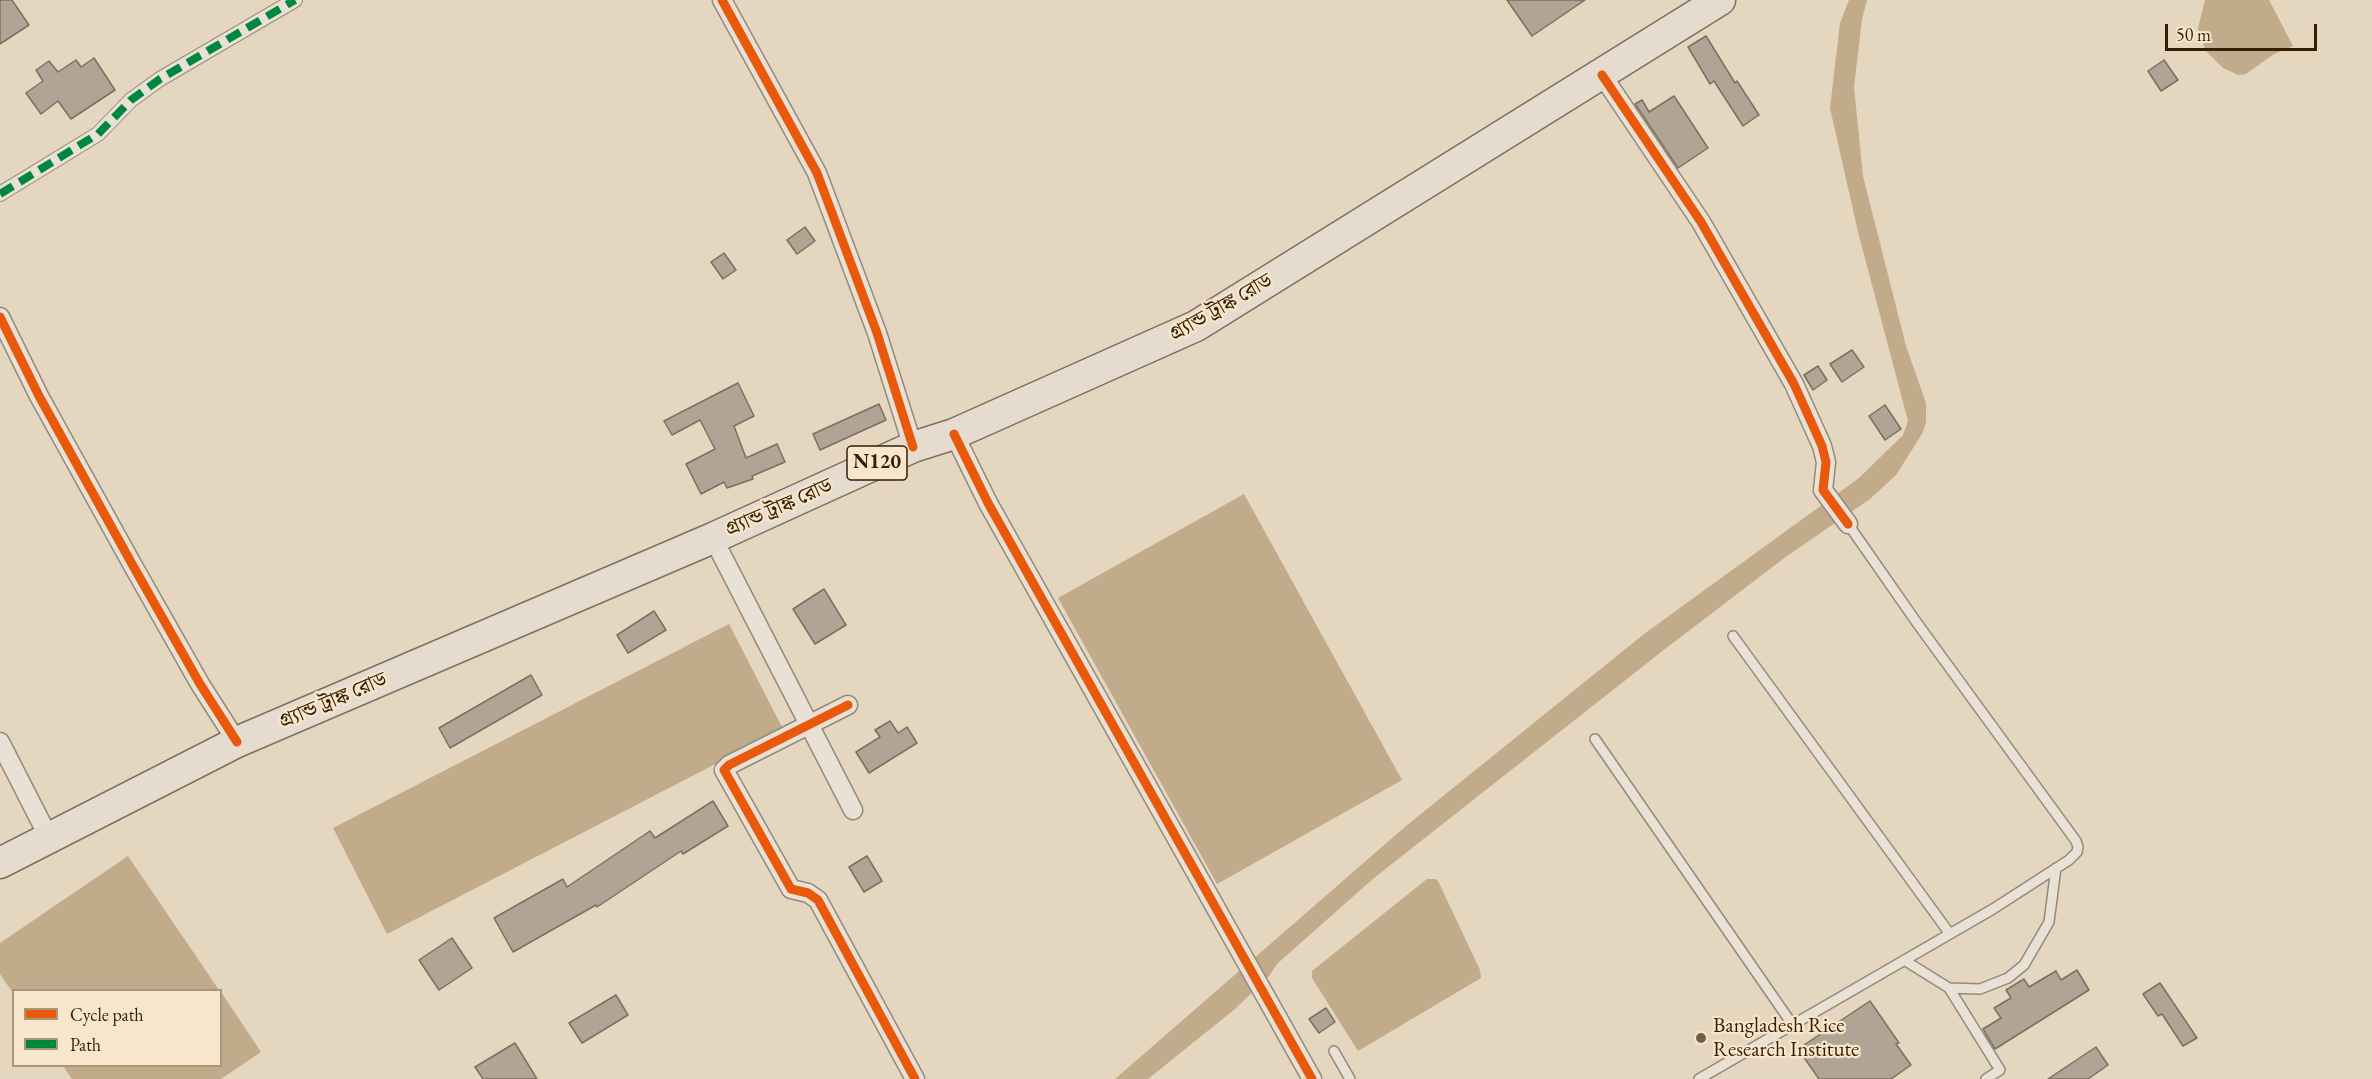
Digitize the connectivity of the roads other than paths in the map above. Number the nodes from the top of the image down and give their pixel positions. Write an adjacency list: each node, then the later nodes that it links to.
1 (295, 0): 5 (street)
2 (722, 0): 8 (street)
3 (1720, 0): 4 (highway, গ্র্যান্ড ট্রাঙ্ক রোড / N120)
4 (1602, 75): 7 (highway, গ্র্যান্ড ট্রাঙ্ক রোড / N120); 9 (street)
5 (0, 194)
6 (0, 316): 16 (street)
7 (954, 434): 8 (highway, গ্র্যান্ড ট্রাঙ্ক রোড / N120); 27 (street)
8 (913, 447): 10 (highway, গ্র্যান্ড ট্রাঙ্ক রোড / N120)
9 (1848, 524): 20 (lane)
10 (713, 538): 13 (street); 16 (highway, গ্র্যান্ড ট্রাঙ্ক রোড / N120)
11 (1733, 636): 21 (lane)
12 (848, 705): 13 (street)
13 (809, 724): 17 (street); 26 (street)
14 (1595, 739): 24 (lane)
15 (0, 742): 18 (street)
16 (237, 742): 18 (highway, গ্র্যান্ড ট্রাঙ্ক রোড / N120)
17 (853, 810)
18 (50, 838): 19 (highway, গ্র্যান্ড ট্রাঙ্ক রোড / N120)
19 (0, 863)
20 (2056, 868): 21 (lane); 23 (lane)
21 (1950, 934): 22 (lane)
22 (1904, 960): 23 (lane); 24 (lane)
23 (1949, 988): 30 (lane)
24 (1791, 1024): 29 (lane)
25 (1334, 1050): 28 (lane)
26 (915, 1079)
27 (1312, 1079)
28 (1350, 1079)
29 (1698, 1079)
30 (1986, 1079)

